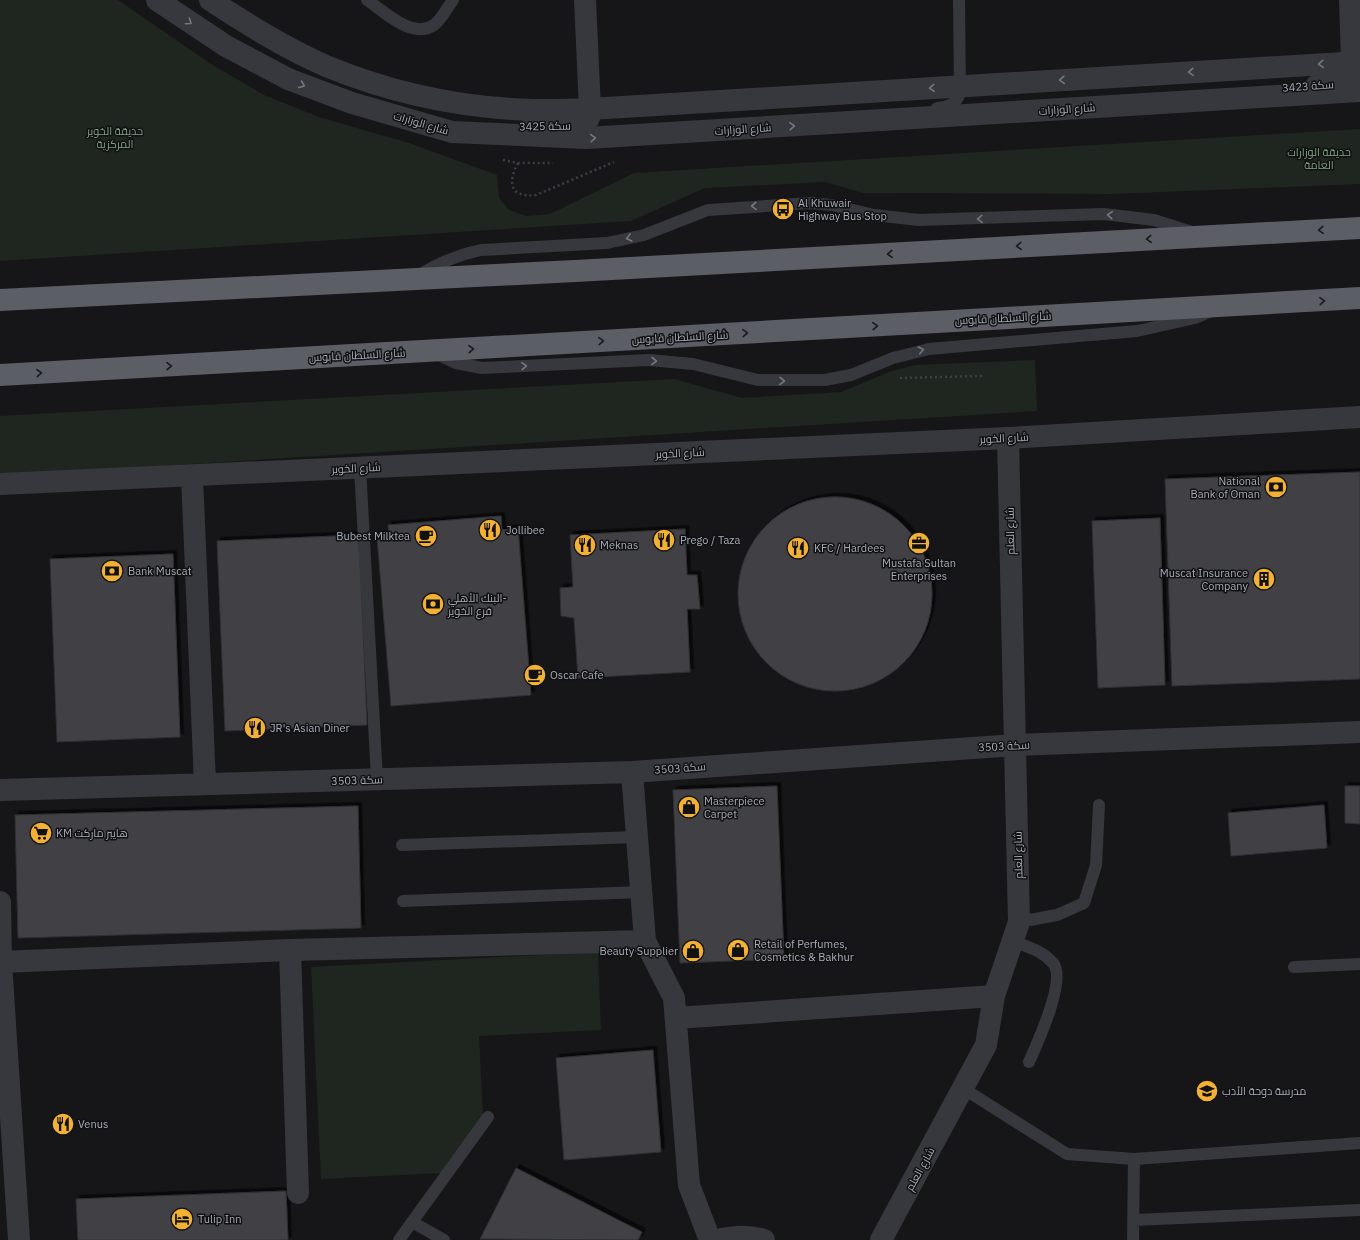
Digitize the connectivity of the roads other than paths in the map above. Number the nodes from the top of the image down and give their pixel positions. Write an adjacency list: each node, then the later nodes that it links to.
1 (157, 0): 14 (street, شارع الوزارات, one-way to 14)
2 (210, 0): 12 (street)
3 (367, 0): 4 (lane)
4 (453, 0)
5 (585, 0): 12 (street)
6 (959, 0): 9 (lane)
7 (1350, 0): 8 (street, سكة 3423)
8 (1356, 62): 9 (street, one-way to 9); 11 (street, سكة 3423)
9 (960, 87): 12 (street, one-way to 12); 13 (lane)
10 (1360, 91): 11 (street, شارع الوزارات)
11 (1212, 100): 13 (street, شارع الوزارات)
12 (590, 109): 14 (street, سكة 3425)
13 (834, 123): 14 (street, شارع الوزارات, one-way to 13)
14 (452, 132)
15 (1360, 228): 16 (highway, one-way to 16)
16 (1202, 236): 17 (highway, one-way to 17); 17 (lane, one-way to 17)
17 (415, 279): 19 (highway)
18 (1360, 298): 20 (highway, شارع السلطان قابوس, one-way to 18)
19 (0, 300)
20 (1223, 306): 21 (highway, شارع السلطان قابوس, one-way to 20); 21 (lane, one-way to 20)
21 (433, 351): 22 (highway, شارع السلطان قابوس, one-way to 21)
22 (0, 376)
23 (1360, 417): 24 (street, شارع الخوير)
24 (1008, 438): 25 (street, شارع الخوير); 29 (street, شارع العلم)
25 (360, 467): 26 (street, شارع الخوير); 31 (lane)
26 (192, 476): 27 (street, شارع الخوير); 32 (street)
27 (0, 484)
28 (1360, 732): 29 (street, سكة 3503)
29 (1016, 745): 30 (street, سكة 3503); 40 (street, شارع العلم)
30 (632, 772): 31 (street, سكة 3503); 35 (street)
31 (377, 779): 32 (street, سكة 3503)
32 (205, 784): 33 (street, سكة 3503)
33 (0, 790)
34 (1099, 804): 40 (lane)
35 (638, 837): 36 (lane); 37 (street)
36 (402, 845)
37 (642, 892): 38 (lane); 41 (street)
38 (403, 901)
39 (0, 902): 43 (street)
40 (1016, 931): 46 (street, شارع العلم); 48 (lane)
41 (645, 941): 42 (street); 47 (street)
42 (290, 950): 43 (street); 53 (street)
43 (2, 962): 57 (street)
44 (1360, 964): 45 (lane)
45 (1294, 967)
46 (994, 996): 47 (street); 49 (street, شارع العلم)
47 (676, 1018): 60 (street)
48 (1029, 1062)
49 (964, 1088): 52 (lane); 63 (street, شارع العلم)
50 (488, 1117): 56 (lane)
51 (1360, 1143): 52 (lane)
52 (1134, 1159): 55 (lane)
53 (298, 1193)
54 (1360, 1210): 55 (lane)
55 (1134, 1220): 64 (lane)
56 (412, 1222): 58 (lane); 59 (lane)
57 (19, 1240)
58 (399, 1240)
59 (444, 1240)
60 (710, 1240)
61 (718, 1240): 62 (street)
62 (764, 1240)
63 (881, 1240)
64 (1133, 1240)

